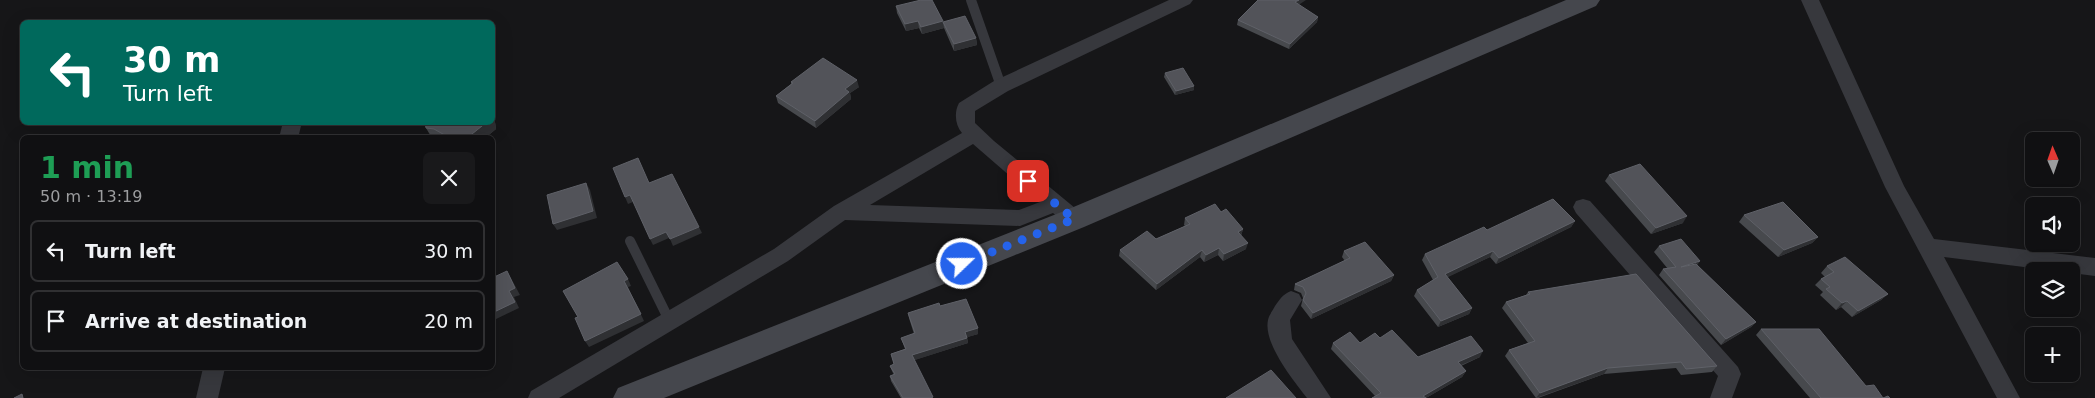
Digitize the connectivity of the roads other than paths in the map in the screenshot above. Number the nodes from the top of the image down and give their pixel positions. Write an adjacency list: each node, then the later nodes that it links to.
1 (970, 0): 5 (lane)
2 (1184, 0): 5 (street)
3 (1588, 0): 8 (street)
4 (1810, 0): 11 (street)
5 (1001, 86): 6 (street)
6 (974, 134): 8 (street); 9 (street)
7 (1583, 207): 20 (street)
8 (1065, 211): 9 (street); 18 (street)
9 (840, 212): 14 (street)
10 (630, 241): 14 (lane)
11 (1928, 247): 12 (street); 21 (street)
12 (2095, 267)
13 (1291, 300): 19 (street)
14 (670, 322): 17 (street)
15 (214, 370): 16 (street)
16 (207, 398)
17 (539, 398)
18 (629, 398)
19 (1320, 398)
20 (1721, 398)
21 (2009, 398)

